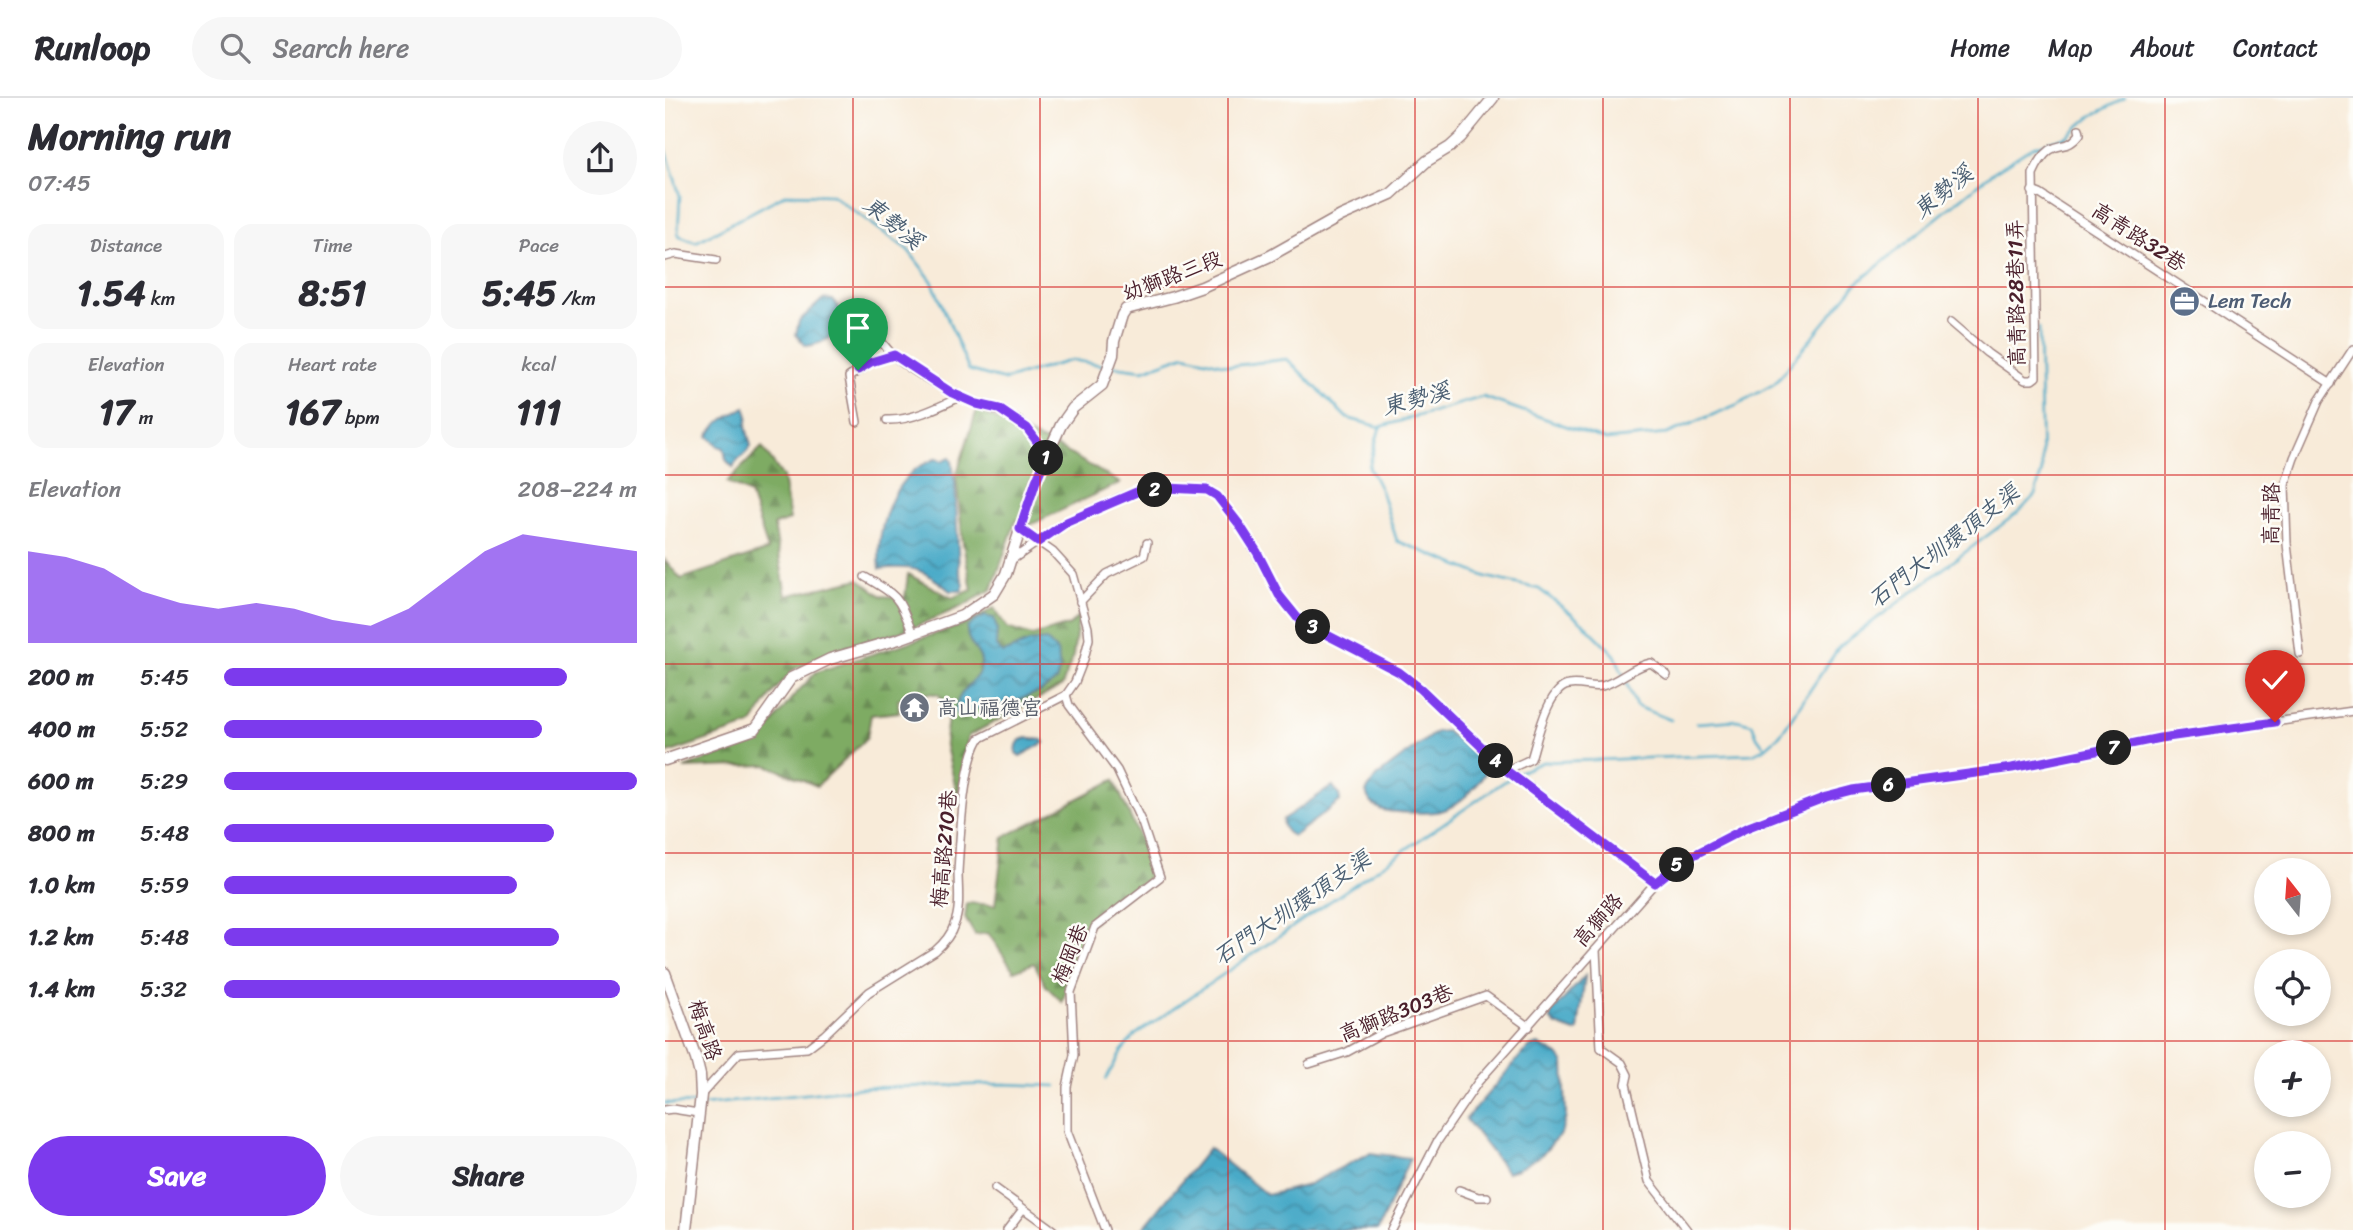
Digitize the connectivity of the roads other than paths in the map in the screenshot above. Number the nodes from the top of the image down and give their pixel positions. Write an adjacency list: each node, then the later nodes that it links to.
1 (1493, 98): 14 (street, 幼獅路三段)
2 (2079, 129): 3 (street, 高青路28巷11弄)
3 (2032, 191): 6 (street, 高青路28巷11弄); 10 (street, 高青路32巷)
4 (665, 257): 5 (street)
5 (716, 260)
6 (1951, 322)
7 (851, 329): 9 (street)
8 (2353, 349): 10 (street, 高青路)
9 (894, 355): 11 (street); 13 (street)
10 (2331, 384): 22 (street, 高青路)
11 (960, 397): 12 (street); 14 (street)
12 (887, 420)
13 (857, 422)
14 (1047, 455): 15 (street, 幼獅路三段)
15 (1020, 529): 16 (street); 18 (street, 幼獅路三段)
16 (1038, 542): 18 (street); 20 (street); 27 (street)
17 (1147, 543): 20 (street)
18 (1010, 562): 21 (street, 幼獅路三段)
19 (866, 577): 21 (street)
20 (1080, 602): 24 (street)
21 (913, 634): 26 (street, 幼獅路三段)
22 (2300, 654)
23 (1667, 675): 27 (street)
24 (1066, 695): 33 (street, 梅高路210巷); 42 (street, 梅岡巷)
25 (2353, 711): 28 (street, 高獅路)
26 (665, 760)
27 (1507, 771): 28 (street)
28 (1655, 883): 29 (street, 高獅路)
29 (1596, 950): 31 (street, 高獅路); 44 (street)
30 (665, 973): 33 (street, 梅高路)
31 (1529, 1027): 32 (street, 高獅路303巷); 43 (street, 高獅路)
32 (1309, 1064)
33 (699, 1104): 34 (street); 39 (street, 梅高路)
34 (665, 1110)
35 (995, 1188): 38 (street)
36 (1459, 1190): 37 (street)
37 (1487, 1196)
38 (1023, 1209): 40 (street); 41 (street)
39 (686, 1230)
40 (1007, 1230)
41 (1053, 1230)
42 (1105, 1230)
43 (1392, 1230)
44 (1687, 1230)

